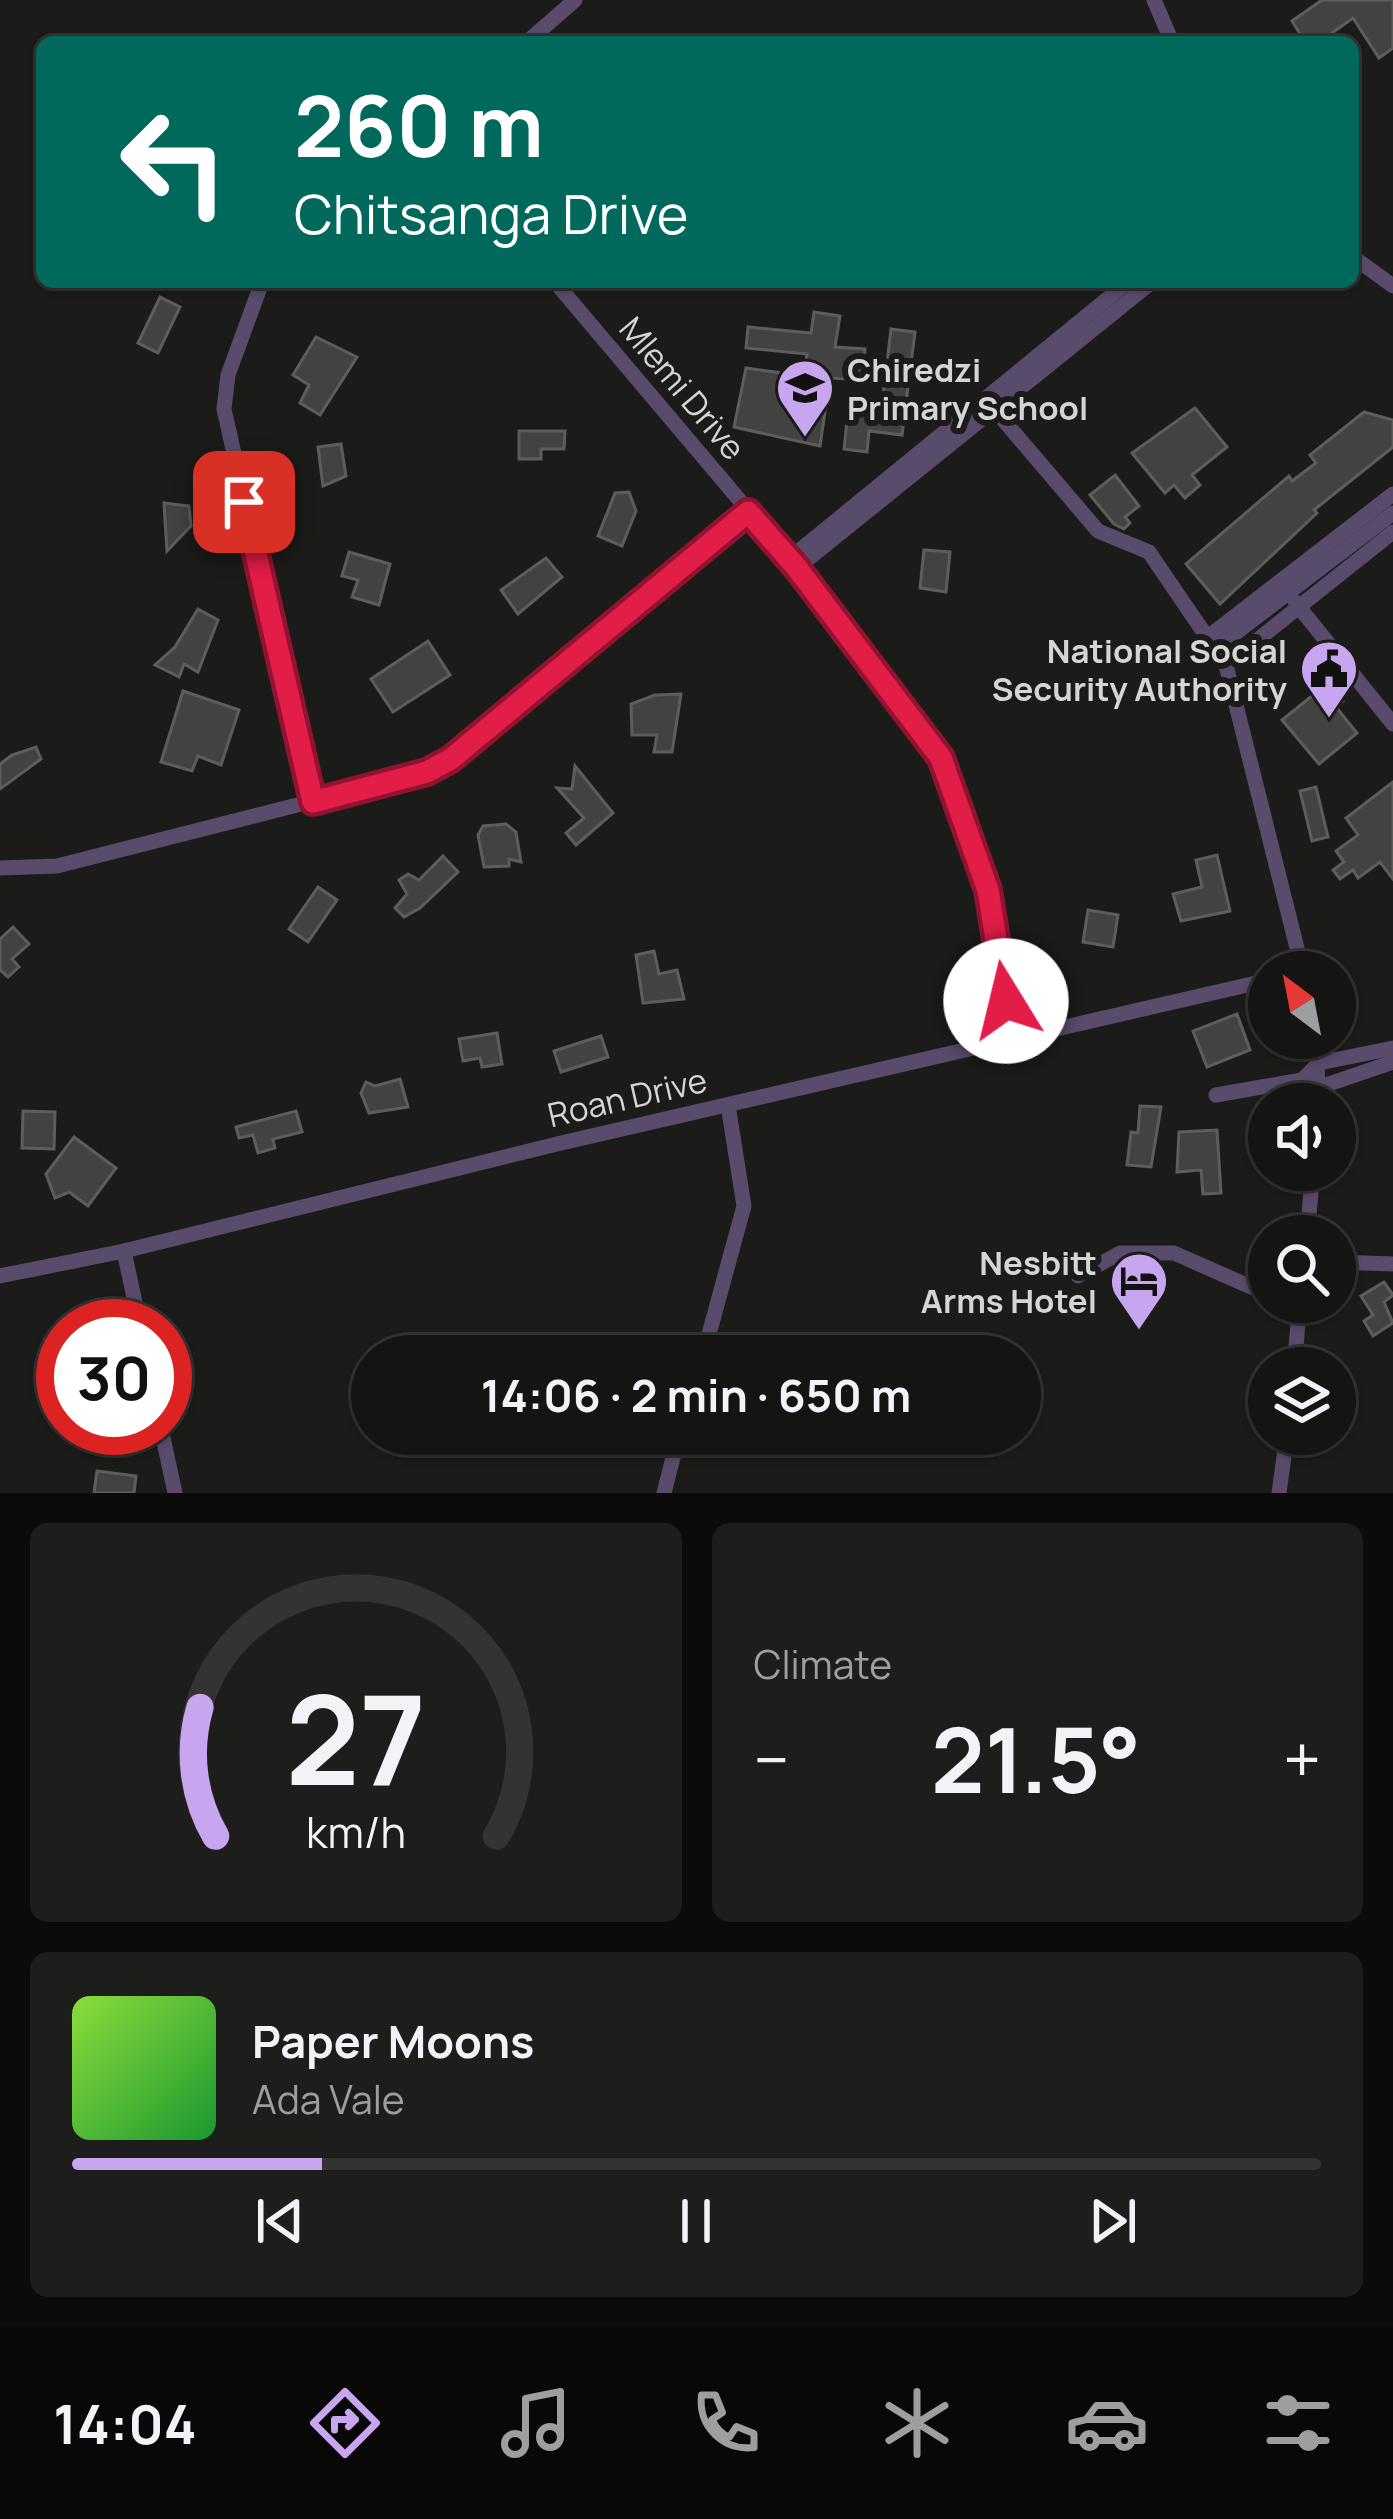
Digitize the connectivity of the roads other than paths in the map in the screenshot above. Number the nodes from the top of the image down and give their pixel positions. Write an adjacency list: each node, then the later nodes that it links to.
1 (575, 0): 3 (street)
2 (1154, 0): 4 (street)
3 (533, 36)
4 (1169, 36)
5 (1359, 261): 6 (street)
6 (1393, 286)
7 (260, 288): 21 (street)
8 (560, 288): 13 (street, Mlemi Drive)
9 (1121, 288): 16 (street)
10 (1145, 288): 11 (street)
11 (994, 410): 16 (street); 18 (street)
12 (1393, 494): 18 (street)
13 (748, 512): 16 (street, Mlemi Drive); 21 (street)
14 (1393, 513): 17 (street)
15 (1393, 532): 17 (street)
16 (793, 563): 25 (street, Mlemi Drive)
17 (1295, 602): 18 (street); 19 (street); 20 (street)
18 (1212, 643): 19 (street)
19 (1226, 665): 23 (street)
20 (1393, 724)
21 (313, 802): 22 (street)
22 (0, 868)
23 (1298, 951)
24 (1248, 985): 25 (street, Roan Drive)
25 (1011, 1038): 35 (street, Roan Drive)
26 (1393, 1048): 29 (street)
27 (1318, 1059): 29 (street)
28 (1393, 1062): 33 (street)
29 (1318, 1063): 30 (street); 32 (street)
30 (1302, 1080): 31 (street); 34 (street)
31 (1305, 1083)
32 (1319, 1083)
33 (1346, 1083)
34 (1216, 1095)
35 (728, 1105): 36 (street, Roan Drive); 43 (street)
36 (124, 1251): 39 (street, Roan Drive); 42 (street)
37 (1356, 1263): 38 (street)
38 (1393, 1264)
39 (0, 1276)
40 (1078, 1276): 41 (street)
41 (1248, 1286)
42 (134, 1299)
43 (709, 1335)
44 (167, 1455): 47 (street)
45 (674, 1455): 48 (street)
46 (1284, 1455): 49 (street)
47 (175, 1493)
48 (664, 1493)
49 (1279, 1493)

